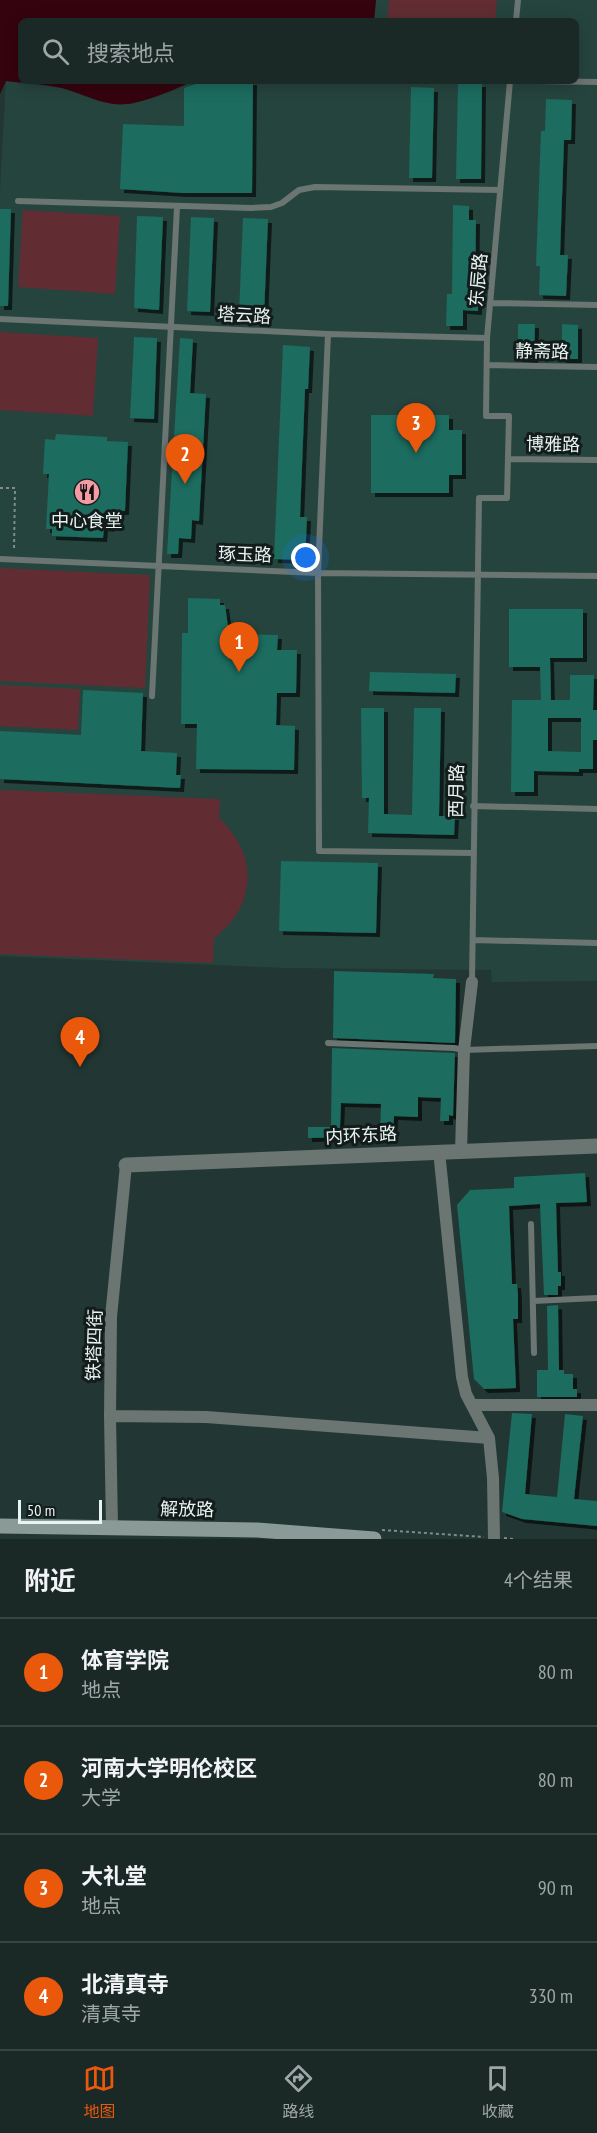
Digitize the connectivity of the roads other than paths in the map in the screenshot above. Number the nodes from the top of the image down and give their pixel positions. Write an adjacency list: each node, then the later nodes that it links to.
1 (518, 0): 2 (lane)
2 (516, 18)
3 (579, 82): 4 (lane)
4 (597, 82)
5 (510, 84): 6 (lane, 东辰路)
6 (500, 190): 8 (lane); 9 (lane, 东辰路)
7 (18, 201): 8 (lane)
8 (177, 207): 12 (lane)
9 (491, 303): 10 (lane); 14 (lane, 东辰路)
10 (597, 305)
11 (0, 319): 12 (lane, 塔云路)
12 (171, 327): 13 (lane, 塔云路); 20 (lane)
13 (328, 334): 14 (lane, 塔云路); 21 (lane)
14 (487, 338): 15 (lane, 东辰路)
15 (487, 365): 16 (lane, 静斋路); 17 (lane, 东辰路)
16 (597, 367)
17 (508, 459): 18 (lane, 博雅路); 22 (lane, 西月路)
18 (597, 460)
19 (0, 559): 20 (lane, 琢玉路)
20 (159, 566): 21 (lane, 琢玉路); 24 (lane)
21 (318, 573): 22 (lane, 琢玉路); 27 (lane)
22 (477, 574): 23 (lane, 琢玉路); 25 (lane, 西月路)
23 (597, 576)
24 (152, 696)
25 (473, 806): 26 (lane); 27 (lane, 西月路)
26 (597, 809)
27 (473, 853): 28 (lane, 西月路)
28 (473, 940): 29 (lane); 30 (lane, 西月路)
29 (597, 944)
30 (472, 982): 33 (street, 西月路)
31 (328, 1043): 33 (lane)
32 (597, 1046): 33 (lane)
33 (464, 1050): 36 (street, 西月路)
34 (597, 1146): 36 (street, 内环东路)
35 (439, 1151): 36 (street, 内环东路); 37 (street, 内环东路); 42 (street)
36 (461, 1151)
37 (126, 1165): 44 (street, 铁塔四街)
38 (531, 1224): 40 (lane)
39 (597, 1298): 40 (lane)
40 (533, 1301): 41 (lane)
41 (534, 1353)
42 (472, 1405): 43 (street); 45 (street)
43 (597, 1405)
44 (110, 1416): 45 (street); 47 (street, 铁塔四街)
45 (489, 1438): 51 (street)
46 (0, 1526): 47 (main road, 解放路)
47 (112, 1527): 50 (main road, 解放路)
48 (0, 1536): 49 (main road, 解放路)
49 (260, 1539)
50 (374, 1539)
51 (494, 1539)

